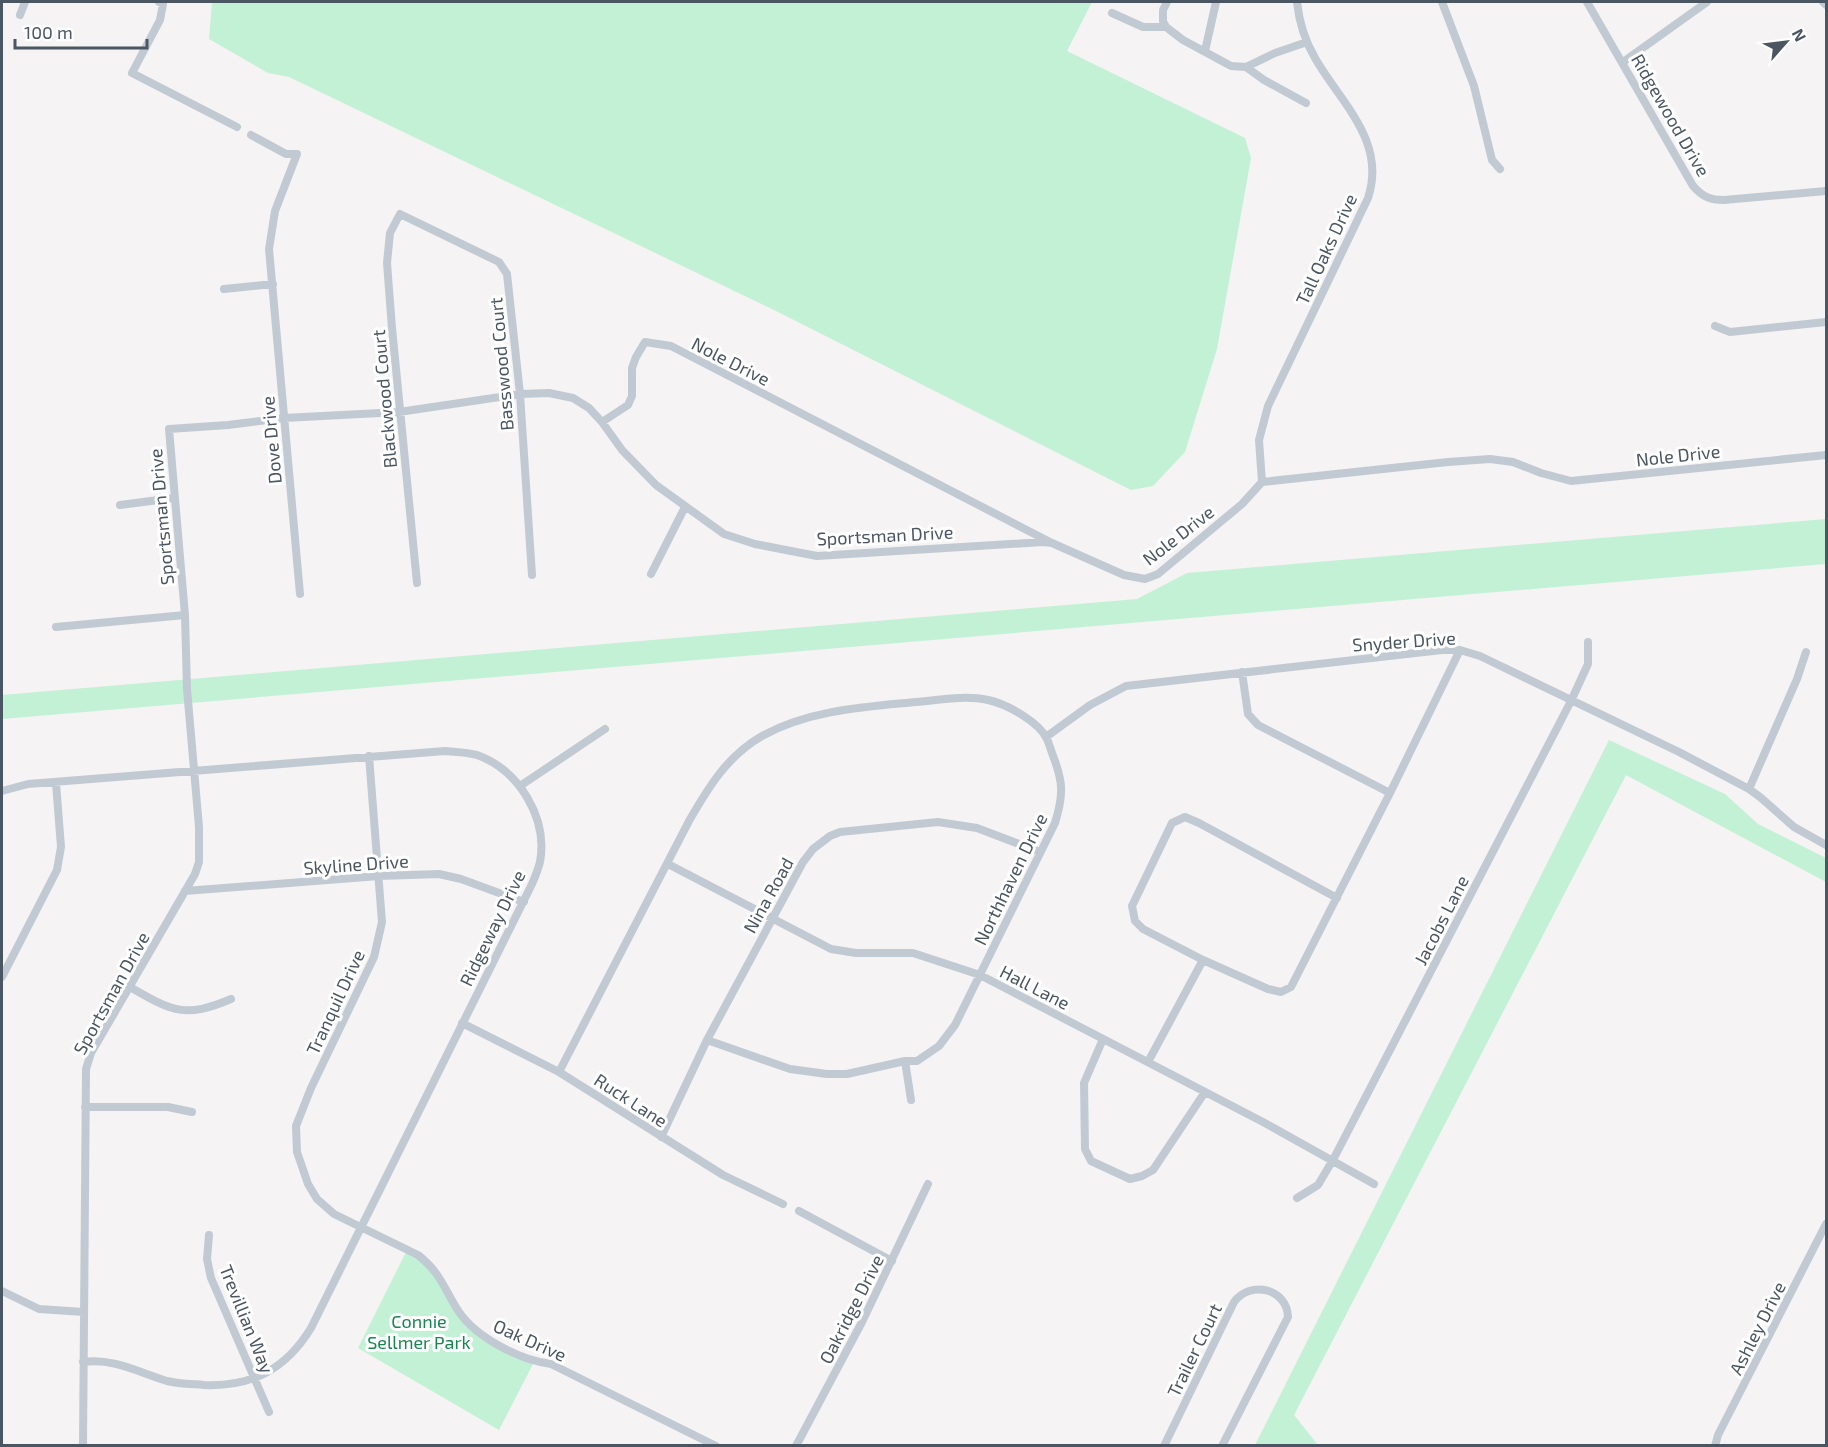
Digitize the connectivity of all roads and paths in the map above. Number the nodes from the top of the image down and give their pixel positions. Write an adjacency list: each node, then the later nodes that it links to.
1 (25, 2): 12 (street)
2 (159, 2): 19 (street)
3 (1167, 2): 13 (street)
4 (1216, 2): 15 (street)
5 (1298, 2): 14 (street, Tall Oaks Drive)
6 (1442, 2): 21 (street)
7 (1587, 2): 16 (street, Ridgewood Drive)
8 (1707, 2): 16 (street)
9 (1823, 2): 10 (street)
10 (1827, 5)
11 (1112, 13): 13 (street)
12 (20, 15)
13 (1166, 27): 15 (street)
14 (1307, 42): 17 (street); 33 (street, Tall Oaks Drive)
15 (1205, 51): 17 (street)
16 (1623, 62): 22 (street, Ridgewood Drive)
17 (1246, 67): 18 (street)
18 (1306, 103)
19 (237, 127)
20 (251, 135): 24 (street, Dove Drive)
21 (1500, 169)
22 (1827, 191)
23 (400, 214): 28 (street, Basswood Court); 29 (street, Blackwood Court)
24 (273, 284): 25 (street); 30 (street, Dove Drive)
25 (224, 289)
26 (1827, 322): 27 (street)
27 (1715, 326)
28 (520, 394): 29 (street, Sportsman Drive); 31 (street, Sportsman Drive); 39 (street, Basswood Court)
29 (399, 412): 30 (street, Sportsman Drive); 40 (street, Blackwood Court)
30 (284, 418): 34 (street, Sportsman Drive); 41 (street, Dove Drive)
31 (602, 422): 36 (street, Sportsman Drive); 37 (street, Nole Drive)
32 (1827, 455): 33 (street, Nole Drive)
33 (1262, 482): 37 (street, Nole Drive)
34 (174, 498): 35 (street); 42 (street, Sportsman Drive)
35 (120, 505)
36 (685, 507): 37 (street, Sportsman Drive); 38 (street)
37 (1052, 543)
38 (651, 574)
39 (532, 575)
40 (417, 583)
41 (300, 594)
42 (184, 615): 43 (street); 52 (street, Sportsman Drive)
43 (56, 627)
44 (1587, 642): 48 (street, Jacobs Lane)
45 (1460, 650): 47 (street, Snyder Drive); 48 (street, Snyder Drive); 57 (street)
46 (1806, 652): 55 (street)
47 (1242, 672): 50 (street, Snyder Drive); 57 (street)
48 (1571, 701): 55 (street, Snyder Drive); 82 (street, Jacobs Lane)
49 (605, 729): 54 (street)
50 (1046, 737): 59 (street, Northhaven Drive); 60 (street, Northhaven Drive)
51 (369, 756): 52 (street, Ridgeway Drive); 54 (street, Ridgeway Drive); 61 (street, Tranquil Drive)
52 (194, 770): 53 (street, Ridgeway Drive); 62 (street, Sportsman Drive)
53 (56, 783): 56 (street, Ridgeway Drive); 68 (street)
54 (520, 786): 64 (street, Ridgeway Drive)
55 (1749, 789): 58 (street, Snyder Drive)
56 (2, 791)
57 (1390, 793): 63 (street)
58 (1827, 845)
59 (1040, 852): 65 (street, Nina Road); 67 (street, Northhaven Drive)
60 (668, 864): 65 (street, Hall Lane); 76 (street, Northhaven Drive)
61 (379, 876): 62 (street, Skyline Drive); 64 (street, Skyline Drive); 89 (street, Tranquil Drive)
62 (185, 891): 69 (street, Sportsman Drive)
63 (1337, 898): 66 (street); 66 (street)
64 (524, 902): 71 (street, Ridgeway Drive)
65 (772, 919): 67 (street, Hall Lane); 73 (street, Nina Road)
66 (1203, 960): 75 (street)
67 (980, 975): 72 (street, Hall Lane); 74 (street, Northhaven Drive)
68 (2, 977)
69 (130, 987): 70 (street); 79 (street, Sportsman Drive)
70 (231, 999)
71 (462, 1023): 76 (street, Ruck Lane); 89 (street, Ridgeway Drive)
72 (1103, 1039): 75 (street, Hall Lane); 77 (street)
73 (707, 1040): 74 (street, Northhaven Drive); 81 (street, Nina Road)
74 (905, 1061): 78 (street)
75 (1148, 1062): 77 (street, Hall Lane)
76 (559, 1072): 81 (street, Ruck Lane)
77 (1205, 1092): 82 (street, Hall Lane)
78 (911, 1100)
79 (85, 1107): 80 (street); 93 (street, Sportsman Drive)
80 (192, 1112)
81 (661, 1137): 86 (street, Ruck Lane)
82 (1332, 1162): 84 (street, Hall Lane); 85 (street, Jacobs Lane)
83 (928, 1184): 91 (street, Oakridge Drive)
84 (1374, 1184)
85 (1297, 1198)
86 (783, 1204)
87 (799, 1211): 91 (street)
88 (1827, 1224): 102 (street, Ashley Drive)
89 (361, 1228): 95 (street, Ridgeway Drive); 98 (street, Oak Drive)
90 (209, 1235): 95 (street, Trevillian Way)
91 (892, 1261): 99 (street, Oakridge Drive)
92 (2, 1291): 93 (street)
93 (84, 1311): 94 (street, Sportsman Drive)
94 (83, 1362): 95 (street, Ridgeway Drive); 97 (street, Sportsman Drive)
95 (254, 1378): 96 (street, Trevillian Way)
96 (269, 1412)
97 (83, 1446)
98 (716, 1446)
99 (796, 1446)
100 (1164, 1446): 101 (street, Trailer Court)
101 (1222, 1446)
102 (1715, 1446)

